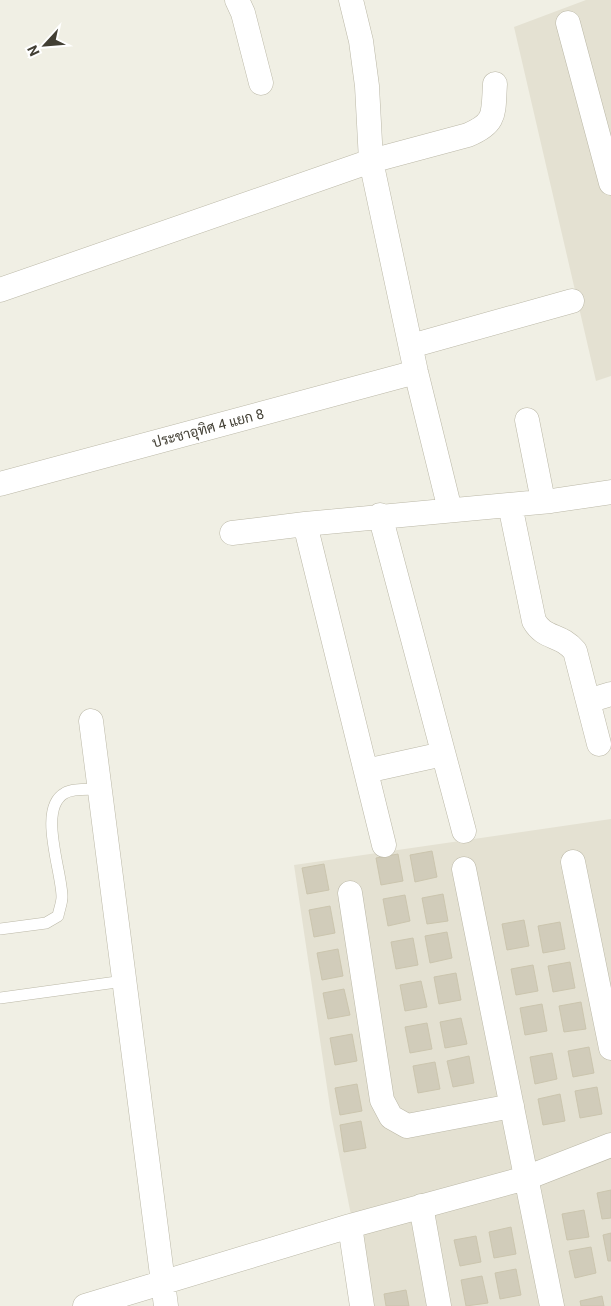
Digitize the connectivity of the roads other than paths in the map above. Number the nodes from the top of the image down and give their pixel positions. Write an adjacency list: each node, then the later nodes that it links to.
1 (237, 0): 4 (street)
2 (351, 0): 7 (street)
3 (568, 23): 6 (street)
4 (261, 83)
5 (495, 84): 7 (street)
6 (603, 121): 8 (street)
7 (371, 161): 9 (street); 11 (street)
8 (611, 183)
9 (0, 290)
10 (572, 301): 11 (street)
11 (411, 346): 12 (street)
12 (416, 372): 14 (street, ประชาอุทิศ 4 แยก 8); 18 (street)
13 (527, 420): 16 (street)
14 (0, 483)
15 (611, 492): 16 (street)
16 (543, 501): 17 (street)
17 (510, 505): 18 (street); 23 (street)
18 (450, 510): 19 (street)
19 (380, 516): 20 (street); 26 (street)
20 (305, 524): 21 (street); 27 (street)
21 (232, 533)
22 (611, 694): 23 (street)
23 (588, 701): 25 (street)
24 (91, 721): 28 (street)
25 (599, 744)
26 (443, 754): 27 (street); 29 (street)
27 (366, 771): 30 (street)
28 (100, 789): 34 (lane); 35 (street)
29 (464, 831)
30 (384, 844)
31 (573, 862): 37 (street)
32 (464, 869): 38 (street)
33 (350, 893): 38 (street)
34 (0, 929)
35 (124, 981): 36 (lane); 43 (street)
36 (0, 998)
37 (611, 1048)
38 (512, 1106): 40 (street)
39 (611, 1145): 40 (street)
40 (526, 1178): 41 (street); 48 (street)
41 (422, 1206): 42 (street); 47 (street)
42 (350, 1226): 43 (street); 46 (street)
43 (162, 1282): 44 (street); 45 (street)
44 (85, 1306)
45 (166, 1306)
46 (362, 1306)
47 (439, 1306)
48 (552, 1306)

